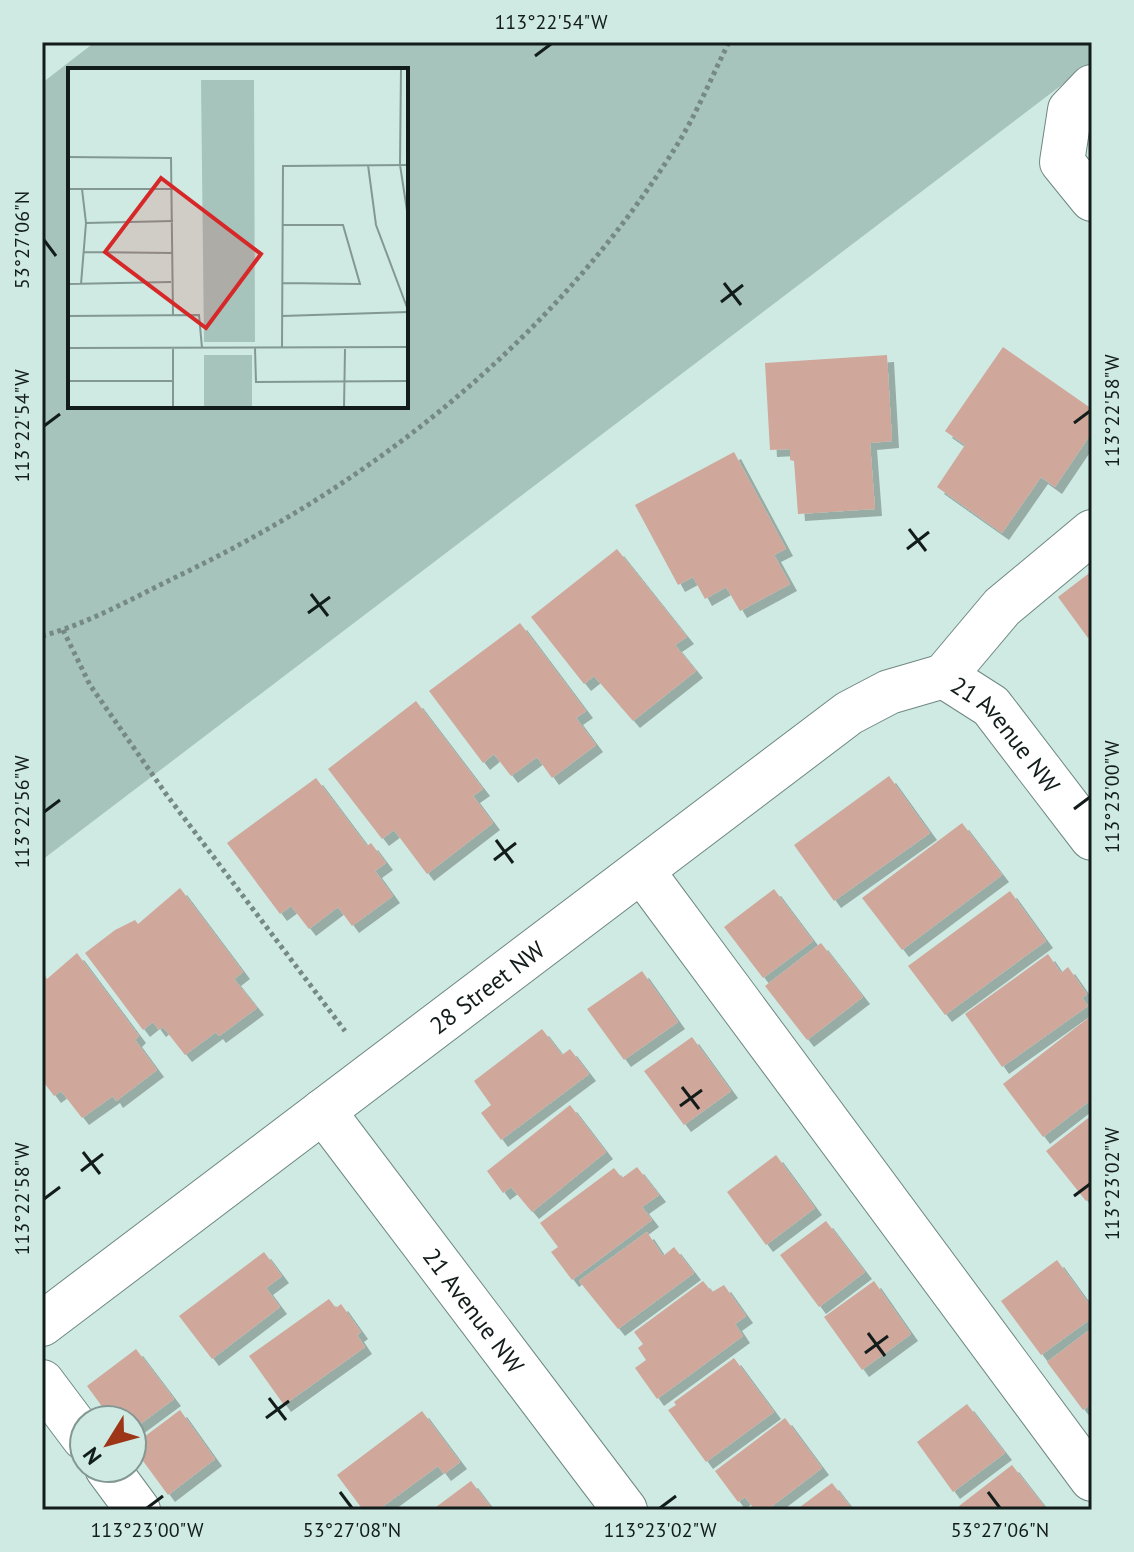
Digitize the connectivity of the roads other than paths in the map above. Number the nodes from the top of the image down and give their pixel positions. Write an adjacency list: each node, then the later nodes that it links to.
1 (1092, 87): 2 (street)
2 (1092, 199)
3 (1092, 532): 4 (street)
4 (944, 676): 5 (street, 21 Avenue NW); 6 (street, 28 Street NW)
5 (1092, 838)
6 (642, 871): 7 (street, 28 Street NW); 11 (street)
7 (323, 1111): 8 (street, 28 Street NW); 14 (street, 21 Avenue NW)
8 (42, 1324)
9 (42, 1382): 10 (street)
10 (68, 1417)
11 (1092, 1479)
12 (119, 1484): 13 (street)
13 (138, 1510)
14 (625, 1510)

